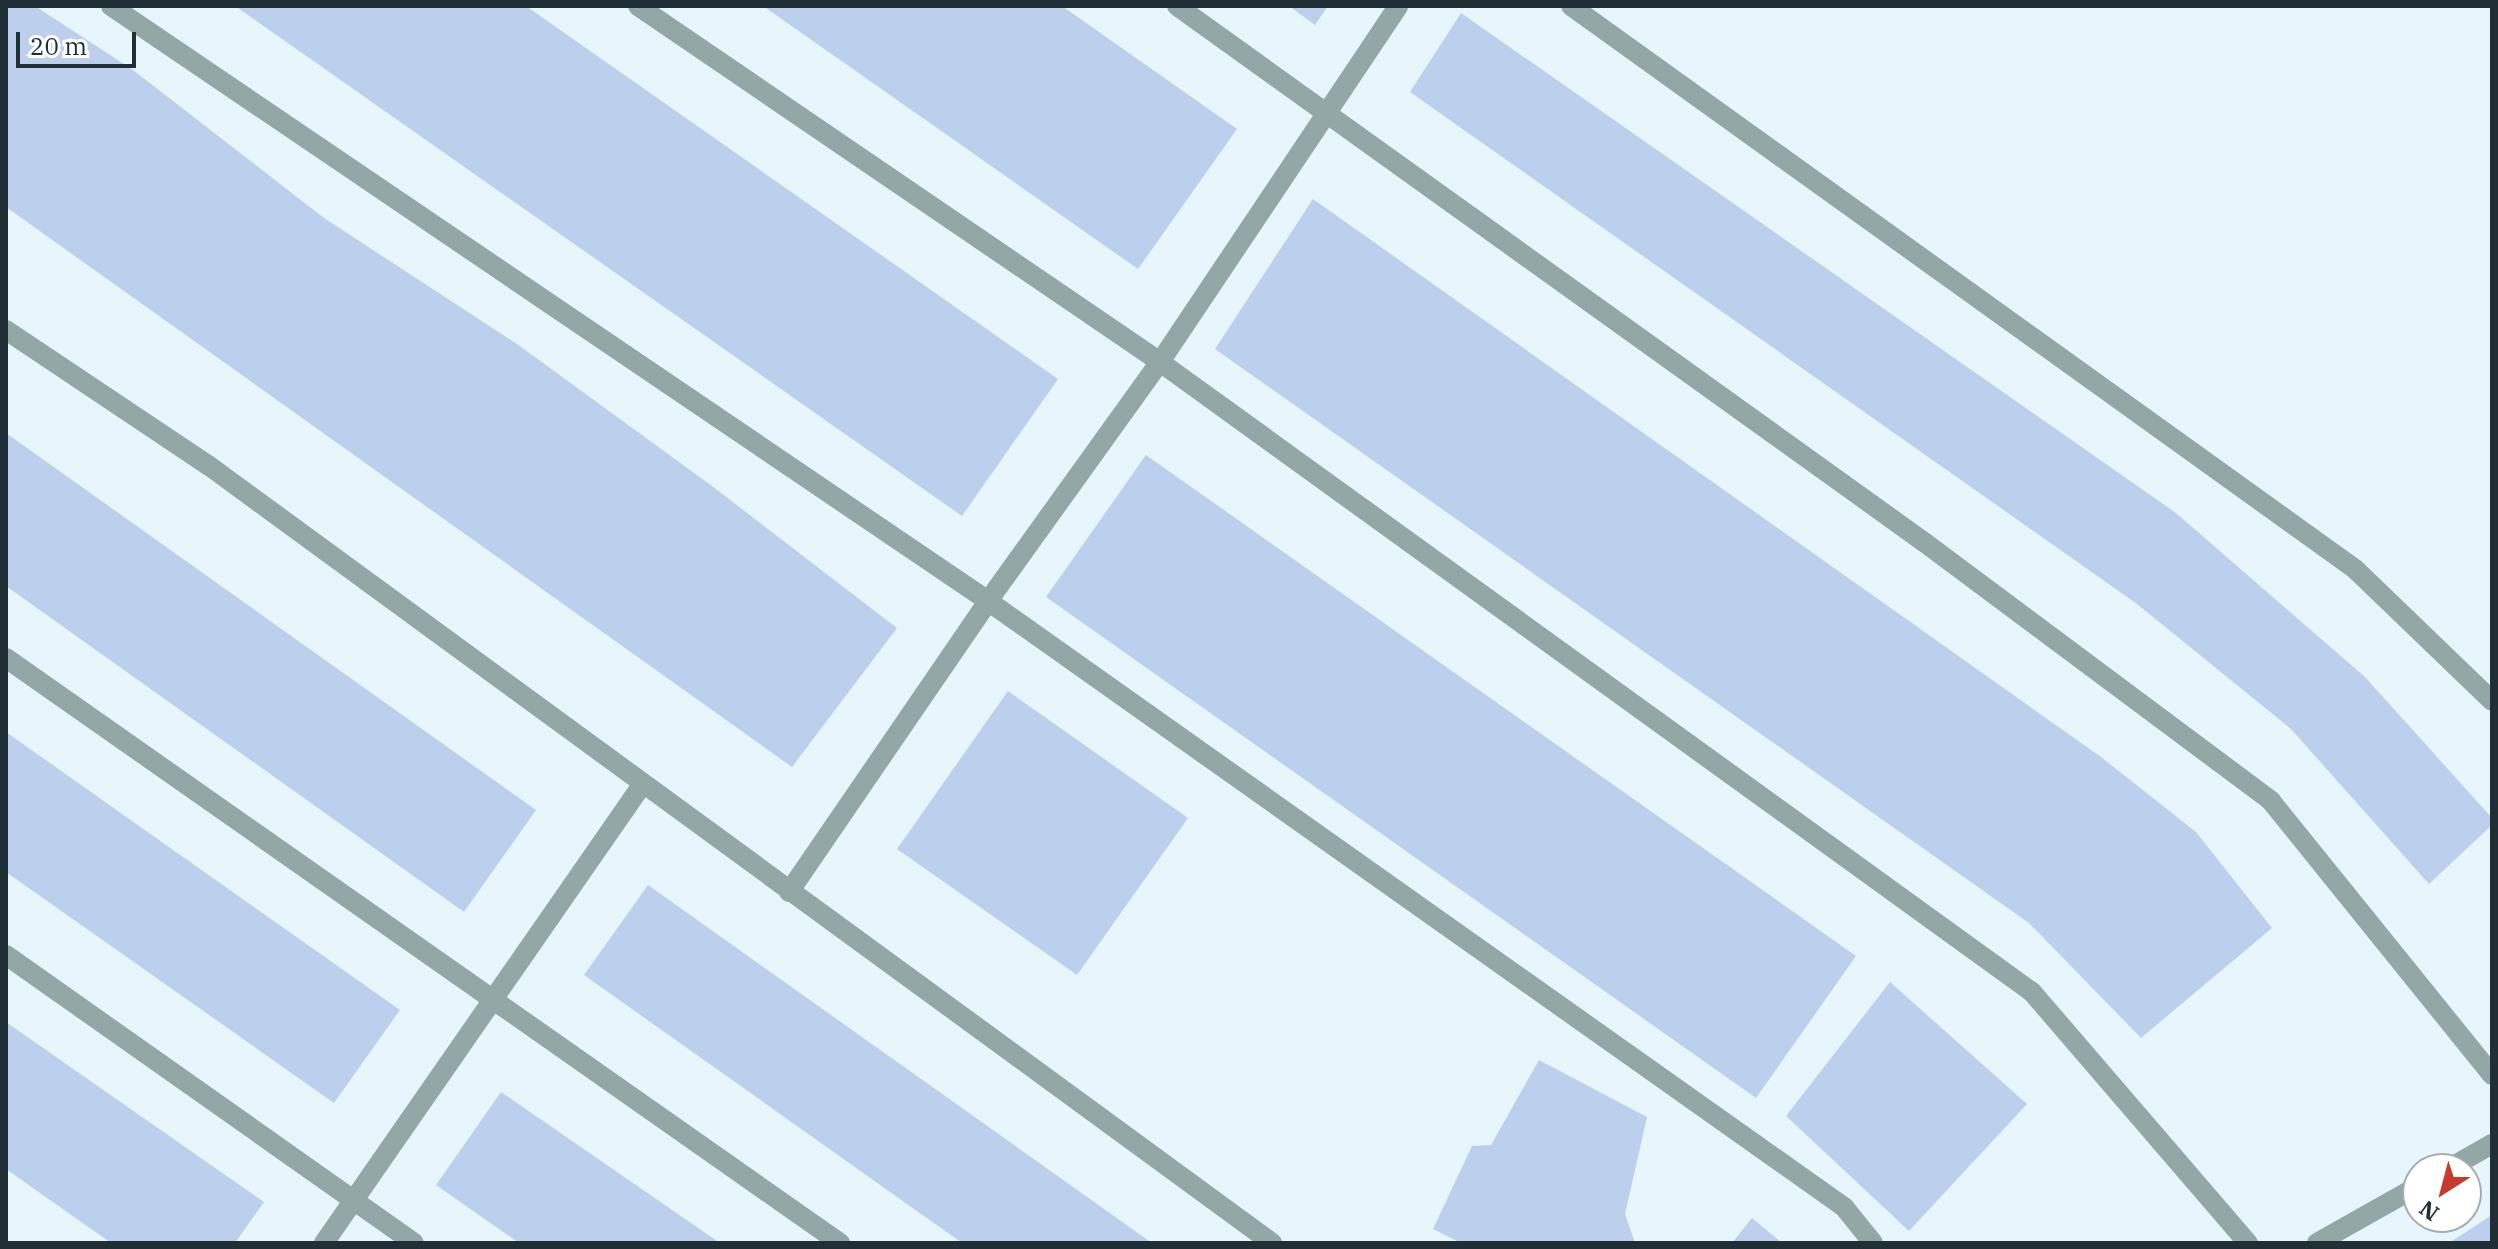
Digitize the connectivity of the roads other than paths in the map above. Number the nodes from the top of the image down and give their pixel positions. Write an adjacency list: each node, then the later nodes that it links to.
1 (111, 6): 9 (street)
2 (638, 6): 8 (street)
3 (1177, 6): 6 (street)
4 (1398, 6): 6 (street)
5 (1571, 6): 11 (street)
6 (1328, 111): 8 (street); 16 (street)
7 (6, 330): 12 (street)
8 (1160, 362): 9 (street); 24 (street)
9 (988, 601): 13 (street); 23 (street)
10 (6, 658): 15 (street)
11 (2492, 701)
12 (642, 785): 13 (street); 15 (street)
13 (789, 892): 22 (street)
14 (6, 955): 18 (street)
15 (496, 999): 18 (street); 21 (street)
16 (2492, 1075)
17 (2402, 1195): 25 (street)
18 (354, 1200): 19 (street); 20 (street)
19 (324, 1243)
20 (414, 1243)
21 (840, 1243)
22 (1272, 1243)
23 (1873, 1243)
24 (2248, 1243)
25 (2317, 1243)

